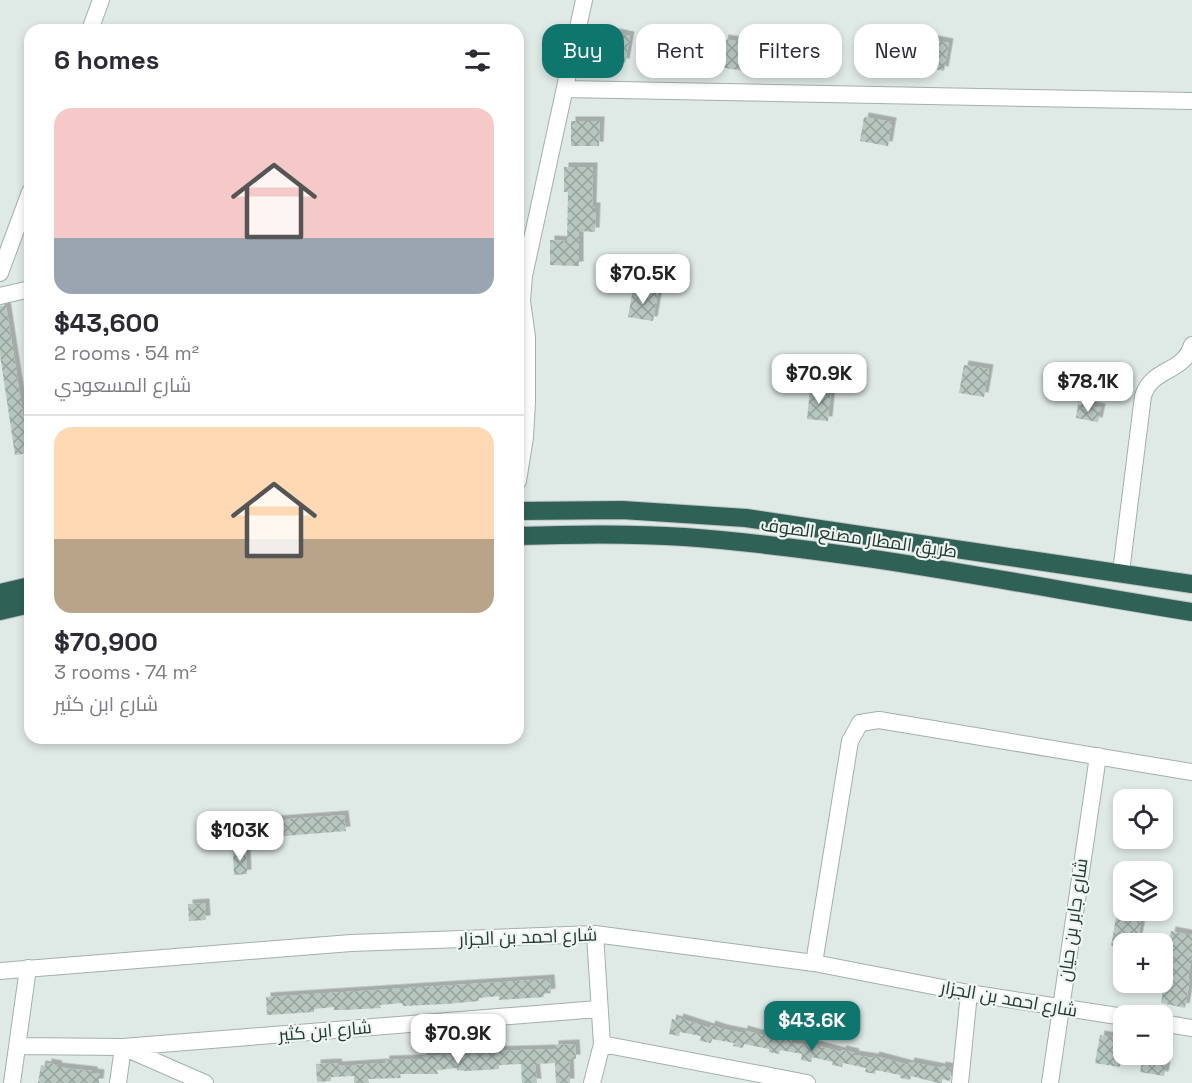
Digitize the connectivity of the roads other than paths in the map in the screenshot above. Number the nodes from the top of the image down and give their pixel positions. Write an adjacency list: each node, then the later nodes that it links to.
1 (101, 0): 3 (street)
2 (584, 0): 4 (street)
3 (92, 24)
4 (564, 89): 5 (street); 8 (street)
5 (1192, 101)
6 (24, 208): 7 (street)
7 (0, 273)
8 (524, 276)
9 (24, 290): 10 (street)
10 (0, 296)
11 (524, 315): 13 (street)
12 (1192, 345): 16 (street)
13 (524, 443)
14 (524, 511): 16 (highway, طريق المطار مصنع الصوف)
15 (524, 536): 20 (highway, طريق المطار مصنع الصوف)
16 (1121, 572): 17 (highway, طريق المطار مصنع الصوف)
17 (1192, 584)
18 (24, 591): 19 (highway)
19 (11, 601)
20 (1192, 612)
21 (1098, 756): 22 (street); 24 (street); 28 (street, شارع جابر بن حيان)
22 (1192, 772)
23 (595, 934): 24 (street, شارع احمد بن الجزار); 25 (street, شارع احمد بن الجزار); 29 (street)
24 (814, 963): 27 (street, شارع احمد بن الجزار)
25 (28, 968): 26 (street, شارع احمد بن الجزار); 34 (street)
26 (0, 971)
27 (969, 993): 28 (street, شارع احمد بن الجزار); 41 (street)
28 (1060, 1007): 30 (street, شارع احمد بن الجزار); 42 (street, شارع جابر بن حيان)
29 (598, 1009): 33 (street); 35 (street, شارع ابن كثير)
30 (1113, 1015)
31 (1173, 1025): 32 (street)
32 (1192, 1028)
33 (602, 1044): 39 (street); 40 (street)
34 (18, 1046): 35 (street, شارع ابن كثير); 36 (street)
35 (123, 1047): 37 (street); 38 (street)
36 (12, 1083)
37 (118, 1083)
38 (205, 1083)
39 (592, 1083)
40 (807, 1083)
41 (960, 1083)
42 (1050, 1083)

